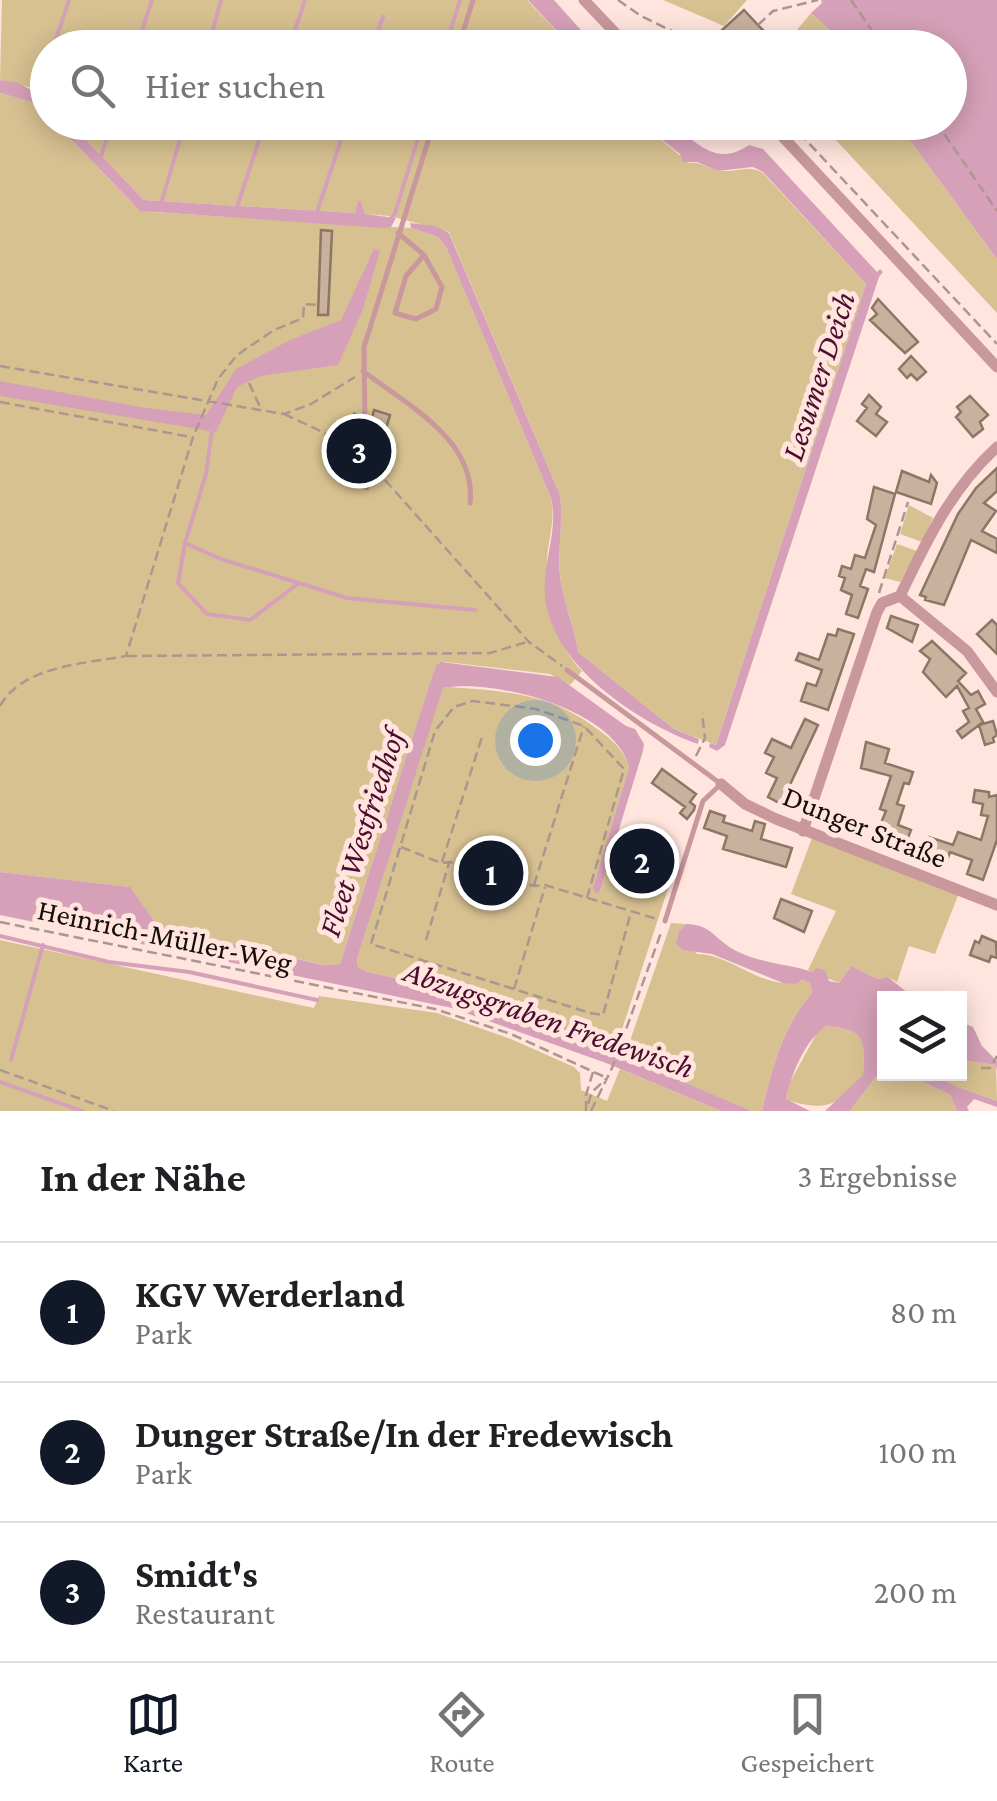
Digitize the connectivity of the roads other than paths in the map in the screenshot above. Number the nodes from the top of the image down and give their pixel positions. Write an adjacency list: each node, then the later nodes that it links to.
1 (473, 0): 3 (lane)
2 (584, 0): 4 (street)
3 (464, 30)
4 (613, 30)
5 (428, 140): 7 (lane)
6 (785, 140): 9 (street)
7 (398, 233): 8 (lane); 10 (lane)
8 (424, 255): 8 (lane)
9 (997, 367)
10 (363, 371): 11 (lane); 15 (lane)
11 (365, 427)
12 (997, 446): 16 (street)
13 (384, 457): 14 (lane)
14 (379, 475)
15 (470, 504)
16 (900, 596): 18 (street); 20 (street)
17 (567, 670): 19 (lane)
18 (997, 692)
19 (721, 784): 20 (street, Dunger Straße); 22 (lane)
20 (803, 831): 21 (street, Dunger Straße)
21 (997, 906)
22 (665, 921)

